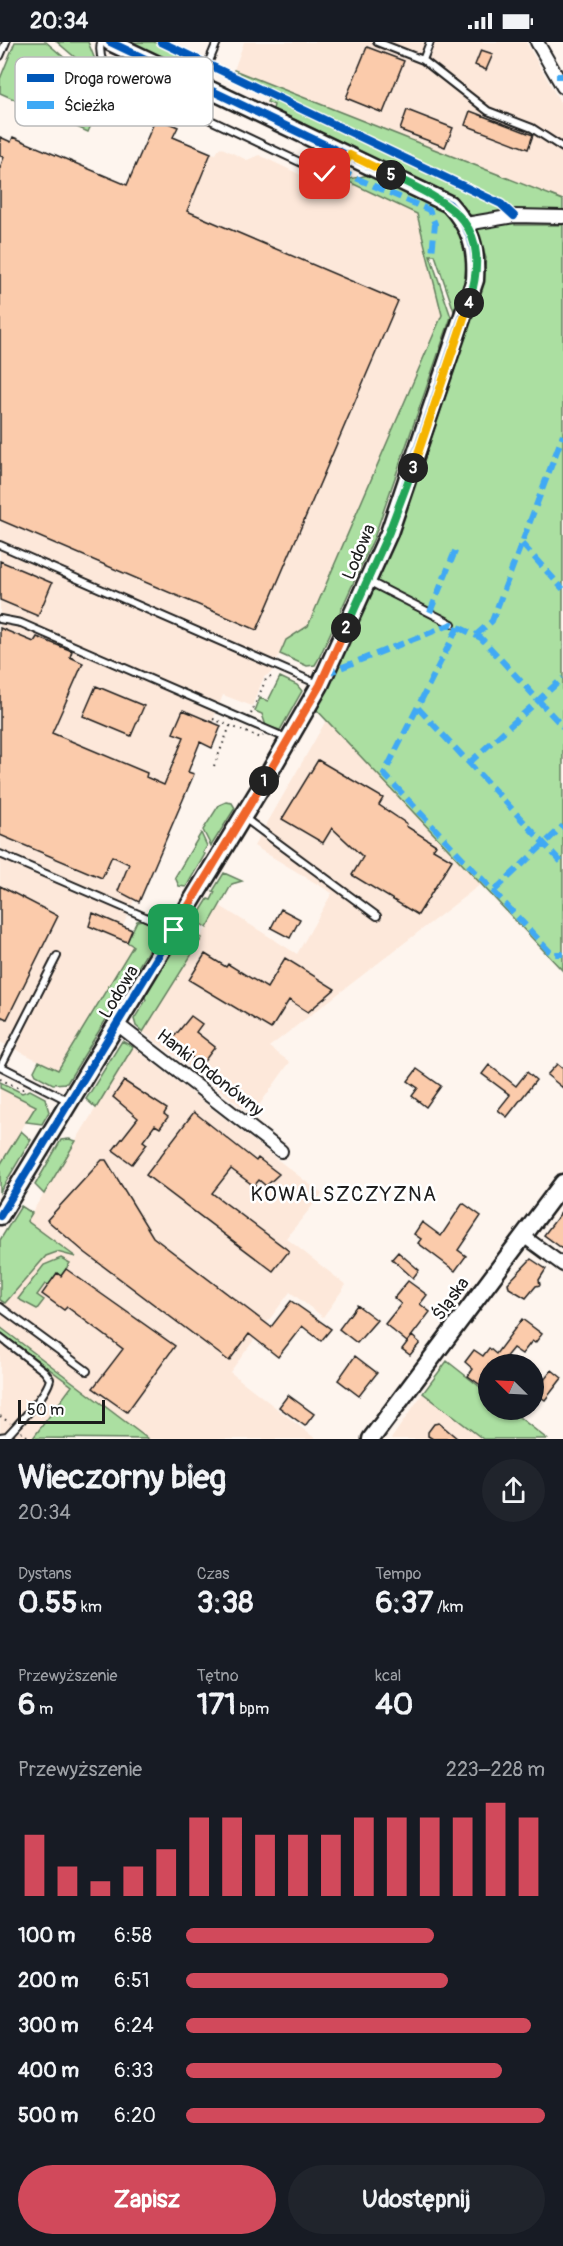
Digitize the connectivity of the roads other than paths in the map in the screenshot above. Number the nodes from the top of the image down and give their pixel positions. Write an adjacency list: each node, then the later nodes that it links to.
1 (6, 42): 7 (lane)
2 (110, 42): 8 (street, Lodowa)
3 (217, 42): 9 (lane)
4 (377, 42): 10 (lane)
5 (430, 42): 10 (lane)
6 (537, 42): 11 (street)
7 (0, 56)
8 (142, 57)
9 (211, 57)
10 (423, 60): 14 (lane)
11 (563, 87)
12 (213, 90): 15 (street, Lodowa)
13 (213, 121): 15 (lane)
14 (563, 148)
15 (350, 155): 17 (street, Lodowa)
16 (563, 217): 17 (street)
17 (466, 224): 19 (street, Lodowa)
18 (0, 545): 22 (lane)
19 (368, 581): 21 (lane); 22 (street, Lodowa)
20 (0, 619): 23 (lane)
21 (452, 624)
22 (320, 685): 23 (street, Lodowa)
23 (289, 740): 24 (street, Lodowa)
24 (243, 816): 26 (lane); 27 (street, Lodowa)
25 (0, 854): 27 (lane)
26 (377, 916)
27 (174, 930): 29 (street, Lodowa)
28 (57, 956): 30 (lane)
29 (117, 1024): 31 (street, Lodowa); 32 (street, Hanki Ordonówny)
30 (1, 1066): 31 (lane)
31 (70, 1102): 34 (street, Lodowa)
32 (281, 1151)
33 (563, 1183): 35 (street, Śląska)
34 (0, 1216)
35 (522, 1235): 36 (street); 41 (street, Śląska)
36 (563, 1264)
37 (0, 1307): 39 (lane)
38 (0, 1337): 40 (lane)
39 (87, 1371)
40 (0, 1437)
41 (371, 1439)

